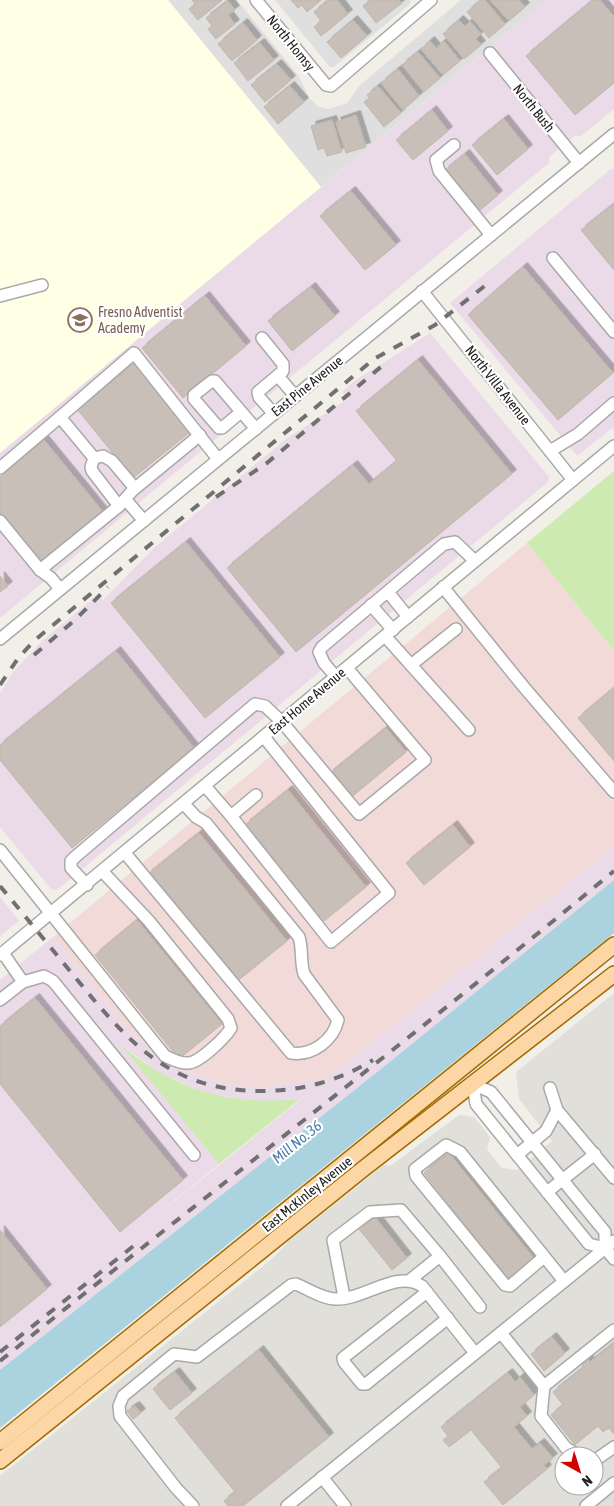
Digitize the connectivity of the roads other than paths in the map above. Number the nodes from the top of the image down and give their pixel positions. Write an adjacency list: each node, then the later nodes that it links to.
1 (256, 0): 2 (street, North Homsy)
2 (429, 1)
3 (490, 53): 6 (street, North Bush)
4 (614, 134): 6 (street, East Pine Avenue)
5 (454, 145): 7 (street)
6 (579, 163): 7 (street, East Pine Avenue)
7 (491, 235): 10 (street, East Pine Avenue)
8 (553, 258): 12 (street)
9 (42, 285): 11 (street)
10 (422, 292): 15 (street, East Pine Avenue); 23 (street, North Villa Avenue)
11 (0, 296)
12 (614, 332)
13 (262, 338): 14 (street)
14 (278, 376): 15 (street); 18 (street)
15 (295, 396): 18 (street, East Pine Avenue)
16 (614, 404): 23 (street)
17 (241, 412): 20 (street)
18 (274, 414): 20 (street, East Pine Avenue)
19 (60, 417): 21 (street); 24 (street); 26 (street)
20 (256, 428): 25 (street, East Pine Avenue)
21 (200, 435): 25 (street); 28 (street)
22 (614, 446): 27 (street, East Home Avenue)
23 (550, 452): 27 (street, North Villa Avenue)
24 (94, 458): 28 (street); 29 (street)
25 (218, 459): 31 (street, East Pine Avenue)
26 (0, 468)
27 (573, 480): 32 (street, East Home Avenue)
28 (133, 490): 29 (street)
29 (122, 503): 31 (street); 33 (street)
30 (0, 521): 33 (street)
31 (144, 521): 35 (street, East Pine Avenue)
32 (475, 561): 34 (street, East Home Avenue); 36 (street)
33 (40, 570): 35 (street)
34 (444, 587): 38 (street, East Home Avenue); 49 (street)
35 (60, 589): 41 (street, East Pine Avenue)
36 (388, 592): 37 (street); 38 (street)
37 (371, 605): 40 (street); 44 (street)
38 (408, 617): 40 (street, East Home Avenue)
39 (456, 629): 42 (street)
40 (389, 633): 42 (street); 43 (street, East Home Avenue)
41 (0, 639)
42 (411, 665): 46 (street)
43 (347, 668): 44 (street, East Home Avenue); 45 (street)
44 (336, 677): 45 (street, East Home Avenue)
45 (282, 722): 47 (street, East Home Avenue); 56 (street)
46 (469, 730)
47 (264, 737): 48 (street, East Home Avenue); 52 (street)
48 (205, 786): 51 (street, East Home Avenue); 52 (street)
49 (614, 792)
50 (256, 795): 52 (street)
51 (184, 804): 54 (street, East Home Avenue); 54 (street)
52 (231, 816)
53 (0, 850): 57 (street)
54 (125, 853): 55 (street, East Home Avenue)
55 (102, 872): 56 (street, East Home Avenue); 57 (street)
56 (87, 885): 57 (street, East Home Avenue)
57 (52, 913): 59 (street, East Home Avenue)
58 (614, 946): 65 (main road, East McKinley Avenue)
59 (2, 954): 62 (street)
60 (614, 962): 64 (main road)
61 (614, 974): 64 (main road, East McKinley Avenue)
62 (23, 982): 63 (street); 71 (street)
63 (0, 1000)
64 (549, 1027): 66 (main road, East McKinley Avenue)
65 (461, 1069): 66 (main road); 90 (main road, East McKinley Avenue)
66 (473, 1084): 69 (street); 72 (street); 92 (main road, East McKinley Avenue)
67 (550, 1088): 68 (street)
68 (557, 1110): 69 (street); 70 (street)
69 (532, 1142): 72 (street); 74 (street)
70 (595, 1154): 73 (street); 74 (street)
71 (194, 1155)
72 (517, 1155): 75 (street)
73 (614, 1178)
74 (562, 1179): 75 (street); 76 (street)
75 (547, 1192): 76 (street)
76 (610, 1245): 79 (street); 81 (street)
77 (440, 1256): 80 (street); 83 (street); 84 (street)
78 (544, 1257): 78 (street); 81 (street)
79 (614, 1259)
80 (410, 1280): 82 (street); 83 (street)
81 (564, 1281): 87 (street)
82 (427, 1292): 85 (street); 85 (street)
83 (344, 1298): 95 (street)
84 (480, 1307)
85 (448, 1318): 88 (street)
86 (614, 1330): 89 (street)
87 (500, 1333): 88 (street); 89 (street)
88 (475, 1353): 93 (street)
89 (544, 1386): 91 (street)
90 (0, 1442)
91 (564, 1446)
92 (0, 1461)
93 (322, 1477): 96 (street); 97 (street)
94 (614, 1483): 98 (street)
95 (193, 1506)
96 (287, 1506)
97 (345, 1506)
98 (586, 1506)

